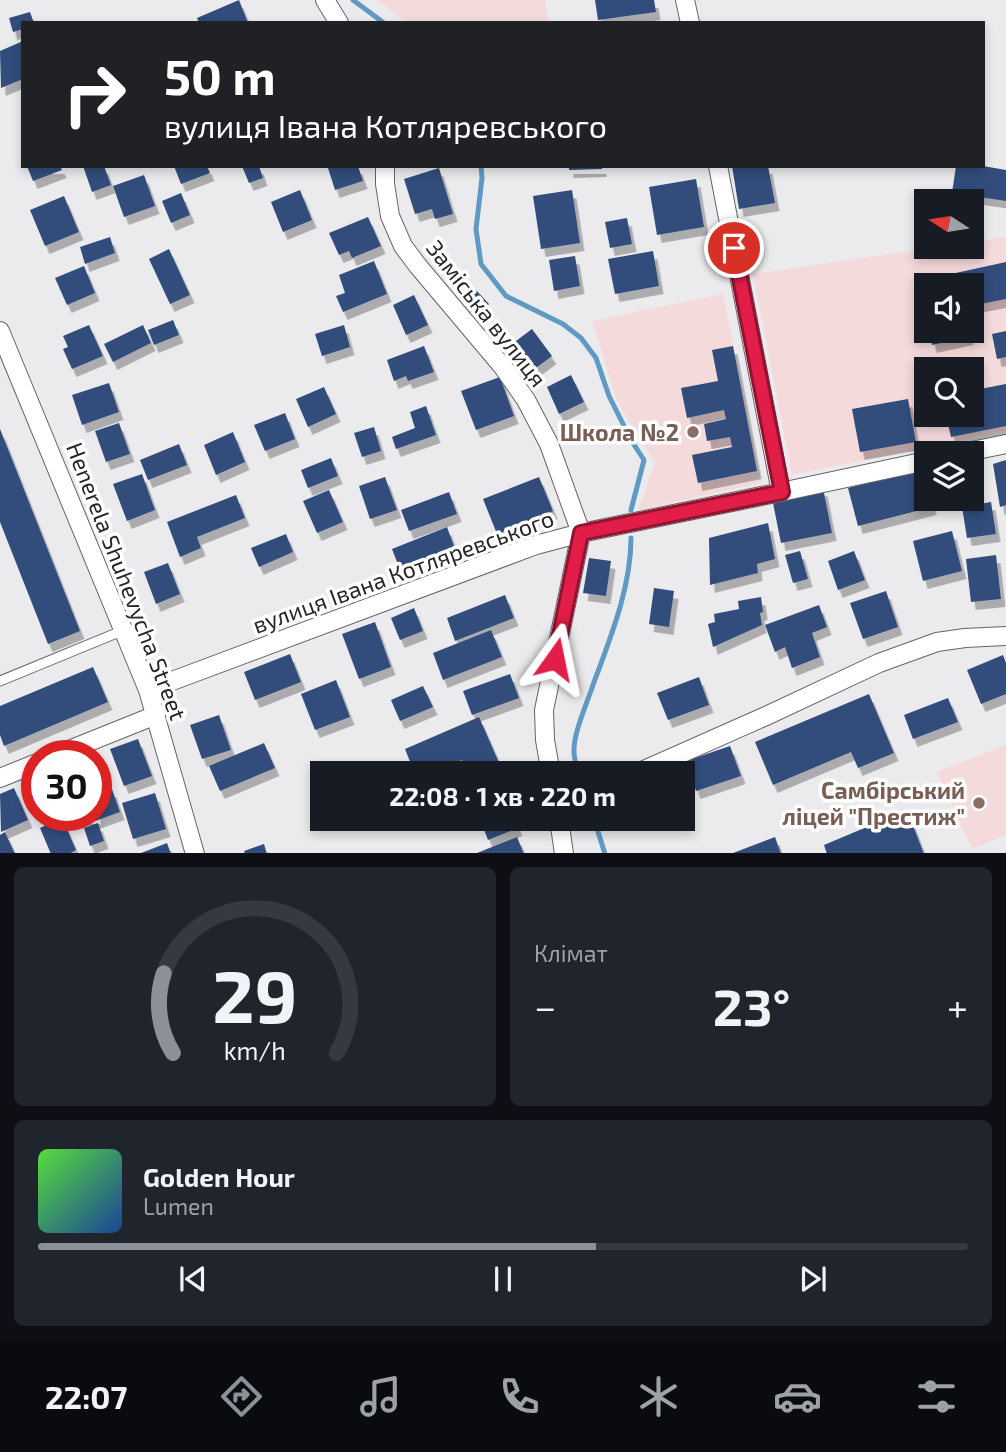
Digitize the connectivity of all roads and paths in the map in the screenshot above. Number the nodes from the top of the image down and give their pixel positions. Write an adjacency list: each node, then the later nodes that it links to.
1 (326, 0): 3 (street)
2 (685, 0): 4 (street)
3 (338, 21)
4 (690, 21)
5 (385, 168): 12 (street, Заміська вулиця)
6 (718, 168): 11 (street)
7 (0, 331): 13 (street, Henerela Shuhevycha Street)
8 (1006, 444): 9 (street)
9 (984, 448)
10 (914, 464): 11 (street, вулиця Івана Котляревського)
11 (782, 492): 12 (street, вулиця Івана Котляревського)
12 (581, 533): 16 (street, вулиця Івана Котляревського); 19 (street)
13 (124, 631): 15 (lane); 16 (street, Henerela Shuhevycha Street)
14 (1006, 636): 20 (street)
15 (0, 681)
16 (148, 691): 17 (street, Henerela Shuhevycha Street)
17 (156, 715): 18 (street); 24 (street, Henerela Shuhevycha Street)
18 (94, 740)
19 (549, 761)
20 (664, 761)
21 (21, 769): 22 (street)
22 (0, 778)
23 (561, 831): 25 (street)
24 (195, 853)
25 (564, 853)

